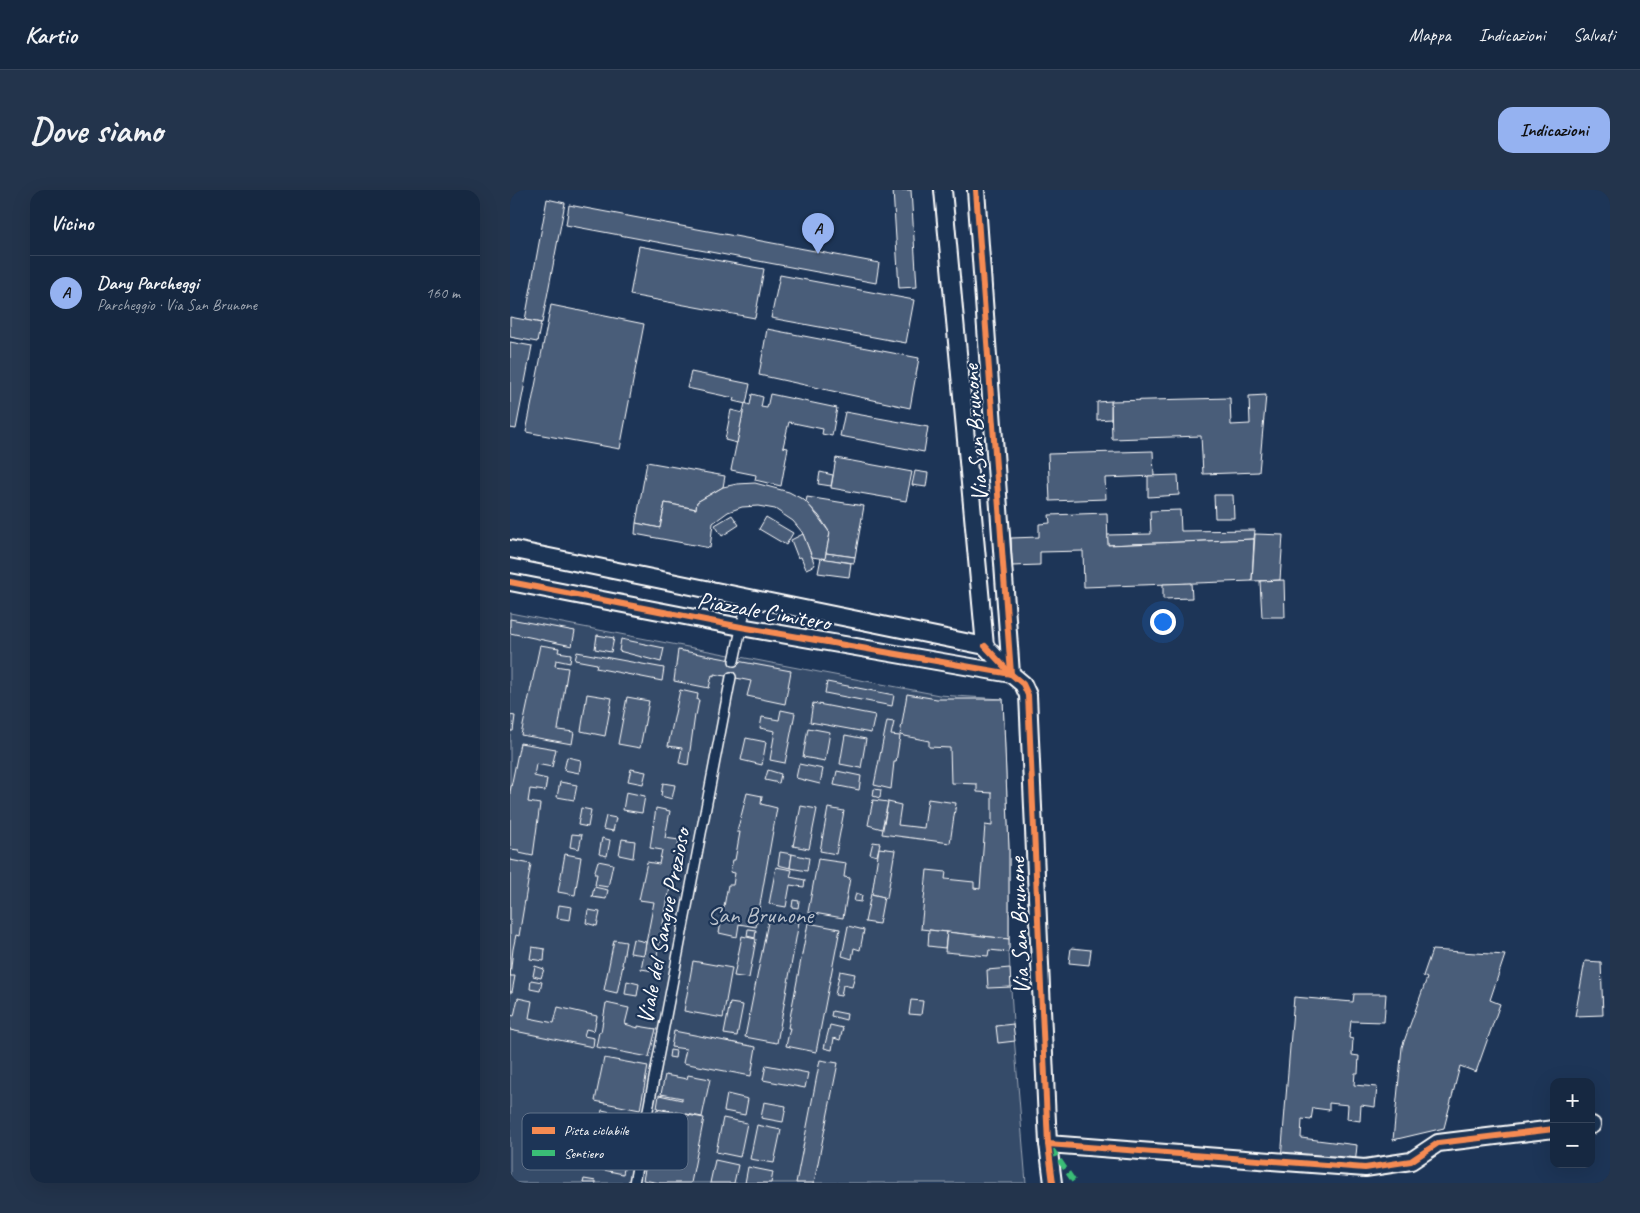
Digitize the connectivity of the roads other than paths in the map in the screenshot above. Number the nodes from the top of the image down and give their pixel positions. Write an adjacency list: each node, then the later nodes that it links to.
1 (944, 190): 7 (street)
2 (976, 190): 9 (street, Via San Brunone)
3 (510, 549): 5 (street, Piazzale Cimitero)
4 (510, 582): 6 (street, Piazzale Cimitero)
5 (748, 597): 6 (lane); 7 (street, Piazzale Cimitero)
6 (741, 627): 8 (lane); 9 (street, Piazzale Cimitero)
7 (985, 646): 9 (street, Via San Brunone)
8 (734, 661)
9 (1011, 674): 13 (street, Via San Brunone)
10 (731, 677): 11 (lane, Viale del Sangue Prezioso)
11 (647, 1113)
12 (1550, 1130): 13 (street)
13 (1048, 1144): 16 (street, Via San Brunone)
14 (636, 1170): 15 (lane, Viale del Sangue Prezioso)
15 (634, 1183)
16 (1053, 1183)

